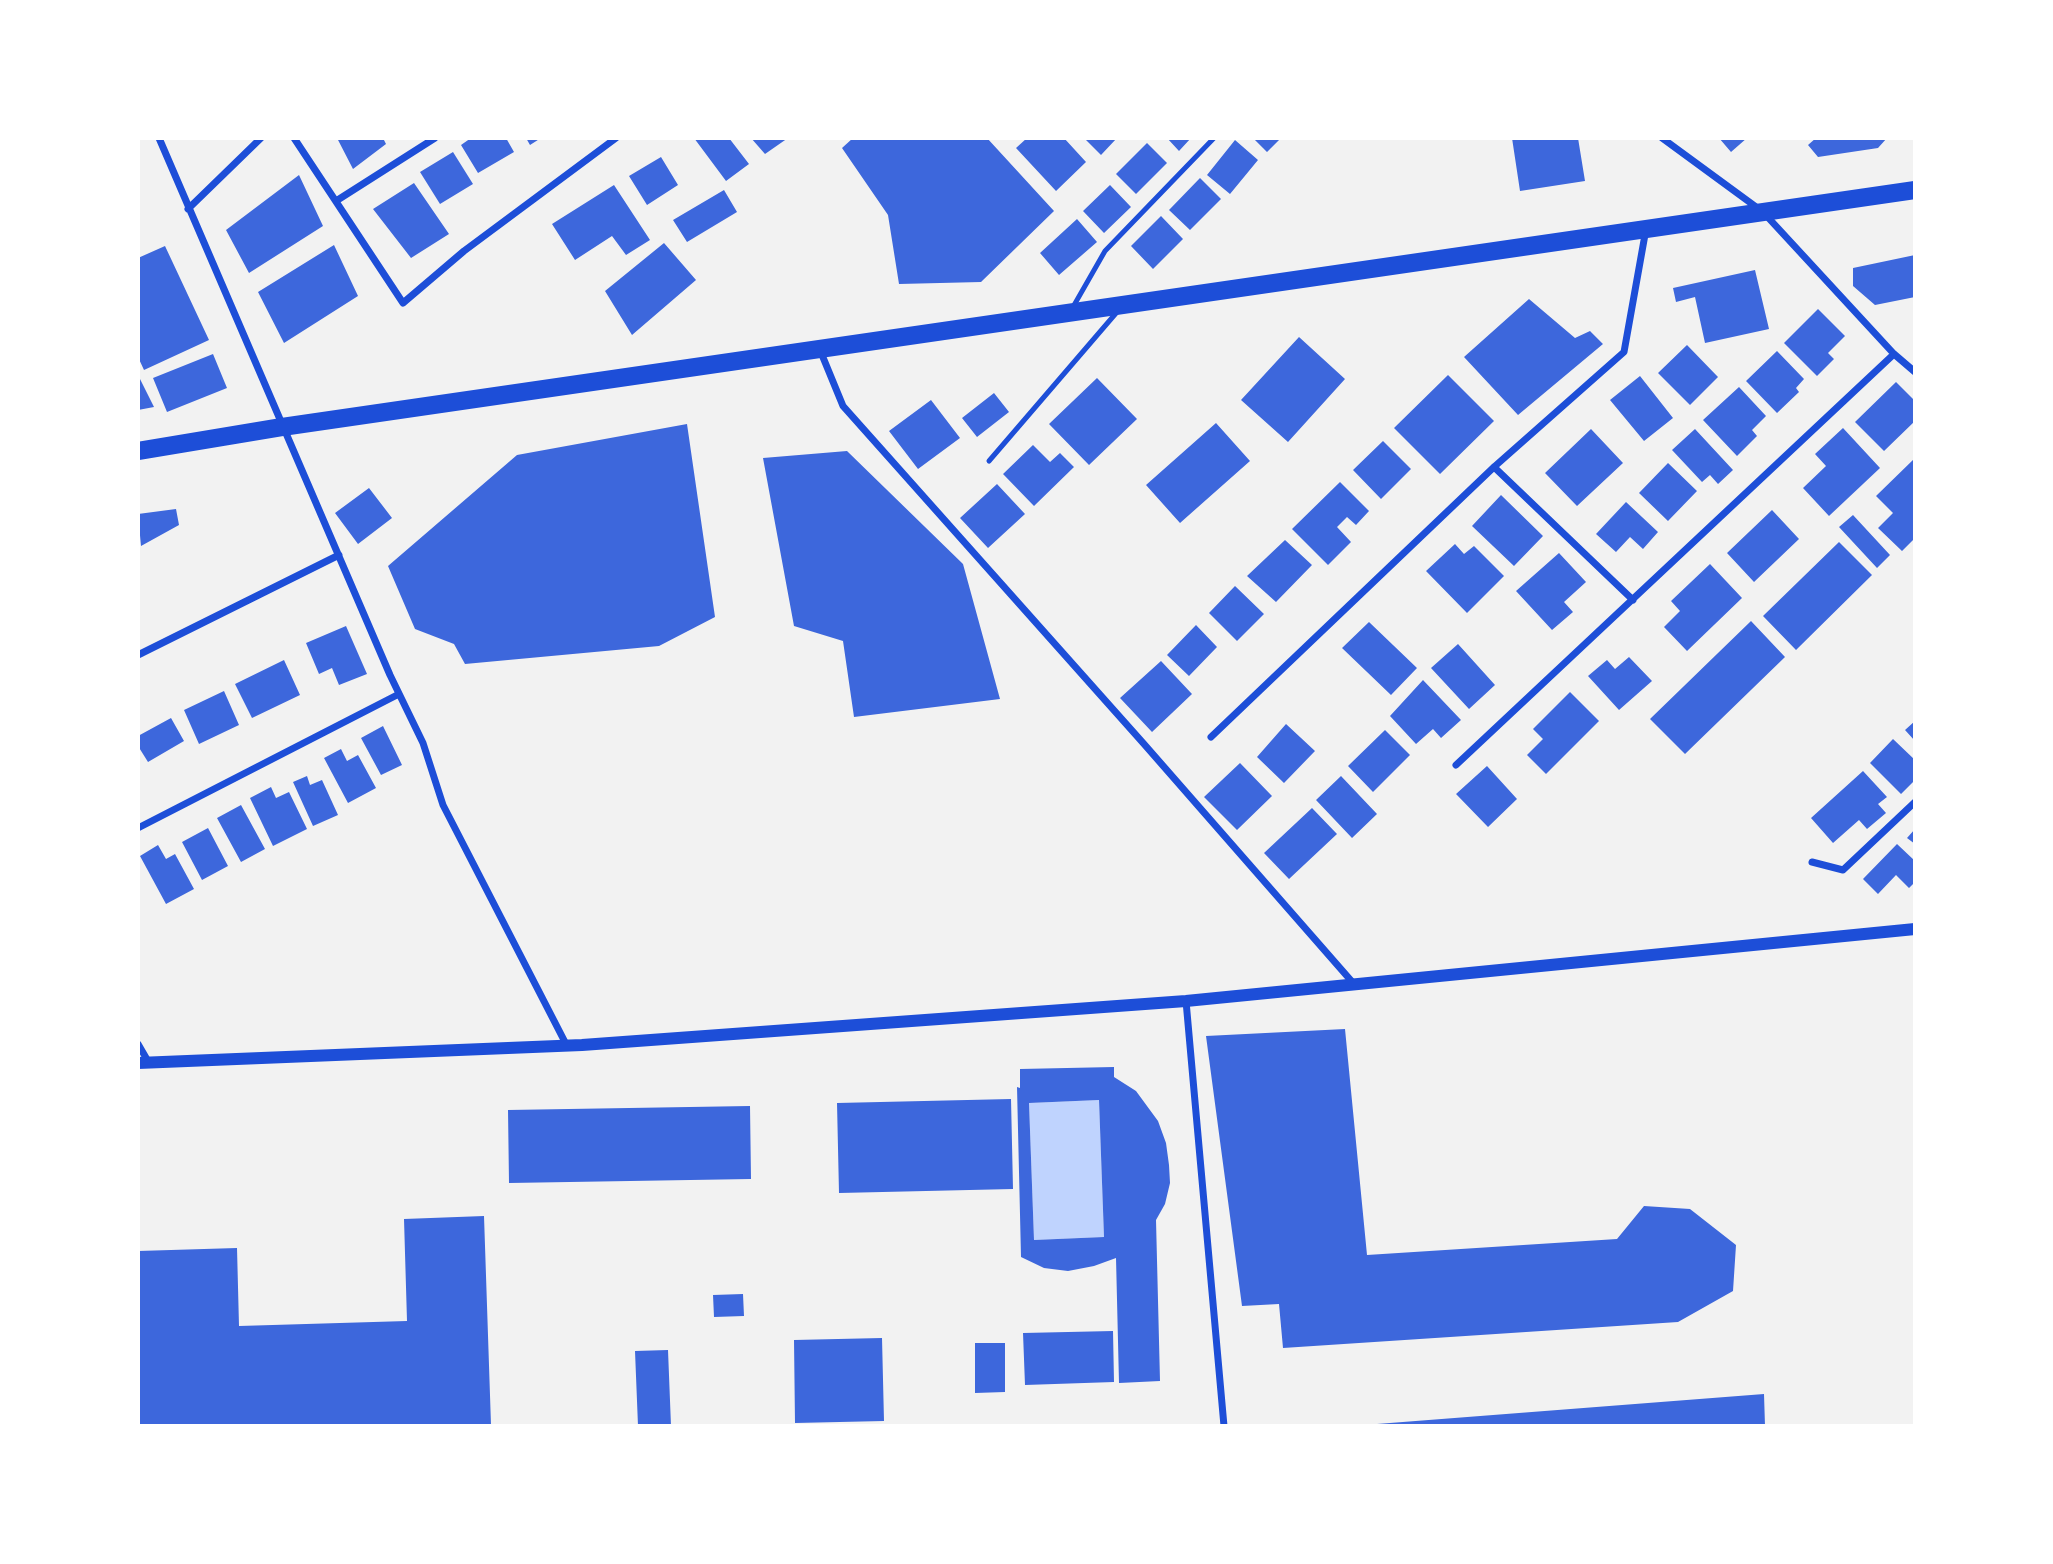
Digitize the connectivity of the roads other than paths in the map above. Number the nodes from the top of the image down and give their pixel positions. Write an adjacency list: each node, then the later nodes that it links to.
1 (159, 138): 10 (street)
2 (261, 138): 10 (street)
3 (294, 138): 9 (street)
4 (435, 138): 9 (street)
5 (616, 138): 9 (street)
6 (1214, 138): 14 (lane)
7 (1662, 138): 11 (street)
8 (1915, 190): 11 (main road)
9 (336, 201)
10 (188, 209): 18 (street)
11 (1763, 212): 12 (main road); 16 (street)
12 (1646, 229): 13 (main road); 21 (street)
13 (1122, 305): 14 (main road); 20 (lane)
14 (1069, 313): 15 (main road)
15 (820, 349): 18 (main road); 32 (street)
16 (1894, 354): 17 (street); 23 (street)
17 (1915, 372)
18 (282, 427): 19 (main road); 22 (street)
19 (138, 451)
20 (989, 461)
21 (1494, 467): 23 (street); 26 (street)
22 (339, 555): 24 (street); 25 (street)
23 (1633, 600): 27 (street)
24 (138, 655)
25 (399, 694): 29 (street); 35 (street)
26 (1211, 737)
27 (1456, 765)
28 (1915, 802): 30 (street)
29 (138, 828)
30 (1812, 862)
31 (1915, 929): 32 (street)
32 (1354, 985): 33 (street)
33 (1186, 1000): 35 (street); 37 (street)
34 (138, 1044): 36 (street)
35 (567, 1046): 36 (street)
36 (144, 1063)
37 (1224, 1426)

